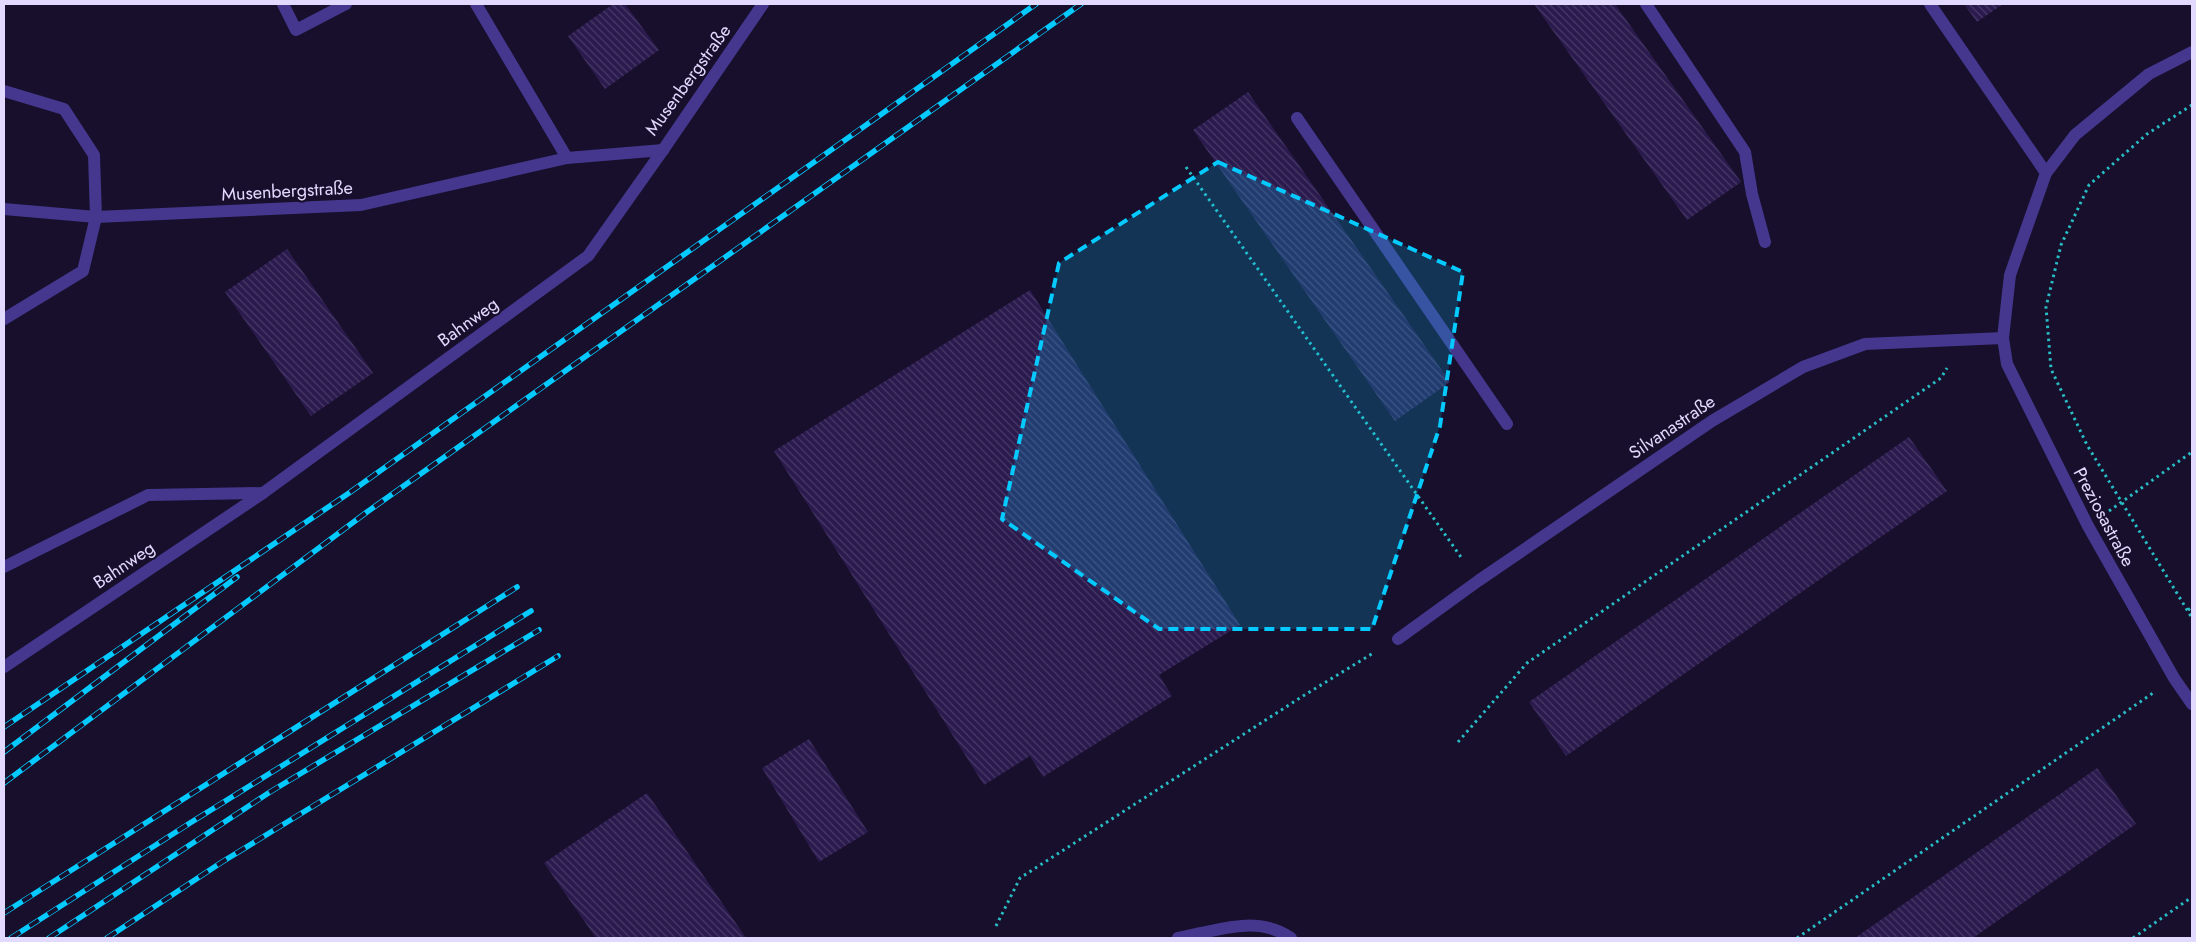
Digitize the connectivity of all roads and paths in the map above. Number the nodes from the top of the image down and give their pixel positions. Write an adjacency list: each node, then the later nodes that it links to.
1 (283, 4): 2 (street)
2 (346, 4)
3 (476, 4): 12 (street)
4 (763, 4): 11 (street, Musenbergstraße)
5 (1646, 4): 17 (street)
6 (1930, 4): 14 (street)
7 (2192, 52): 14 (street, Preziosastraße)
8 (4, 91): 16 (street)
9 (2192, 106): 24 (path)
10 (1297, 118): 21 (street)
11 (663, 150): 12 (street, Musenbergstraße); 23 (street, Bahnweg)
12 (567, 158): 16 (street, Musenbergstraße)
13 (1186, 167): 27 (path)
14 (2046, 173): 19 (street, Preziosastraße)
15 (4, 208): 16 (street, Musenbergstraße)
16 (96, 217): 18 (street)
17 (1765, 242)
18 (4, 319)
19 (2003, 338): 20 (street, Silvanastraße); 25 (street, Preziosastraße)
20 (1964, 340): 27 (street, Silvanastraße); 35 (path)
21 (1507, 424)
22 (2192, 452): 24 (path)
23 (263, 492): 26 (street); 32 (street, Bahnweg)
24 (2122, 502): 25 (path); 29 (path)
25 (2088, 526): 33 (street, Preziosastraße)
26 (4, 567)
27 (1478, 581): 31 (street, Silvanastraße)
28 (2192, 606): 29 (path)
29 (2188, 610): 30 (path)
30 (2192, 618)
31 (1398, 639): 37 (path)
32 (4, 667)
33 (2174, 678): 34 (street, Preziosastraße); 40 (path)
34 (2192, 704)
35 (1458, 742)
36 (2192, 897): 41 (path)
37 (996, 926)
38 (1178, 938): 39 (street)
39 (1291, 938)
40 (1798, 938)
41 (2133, 938)

